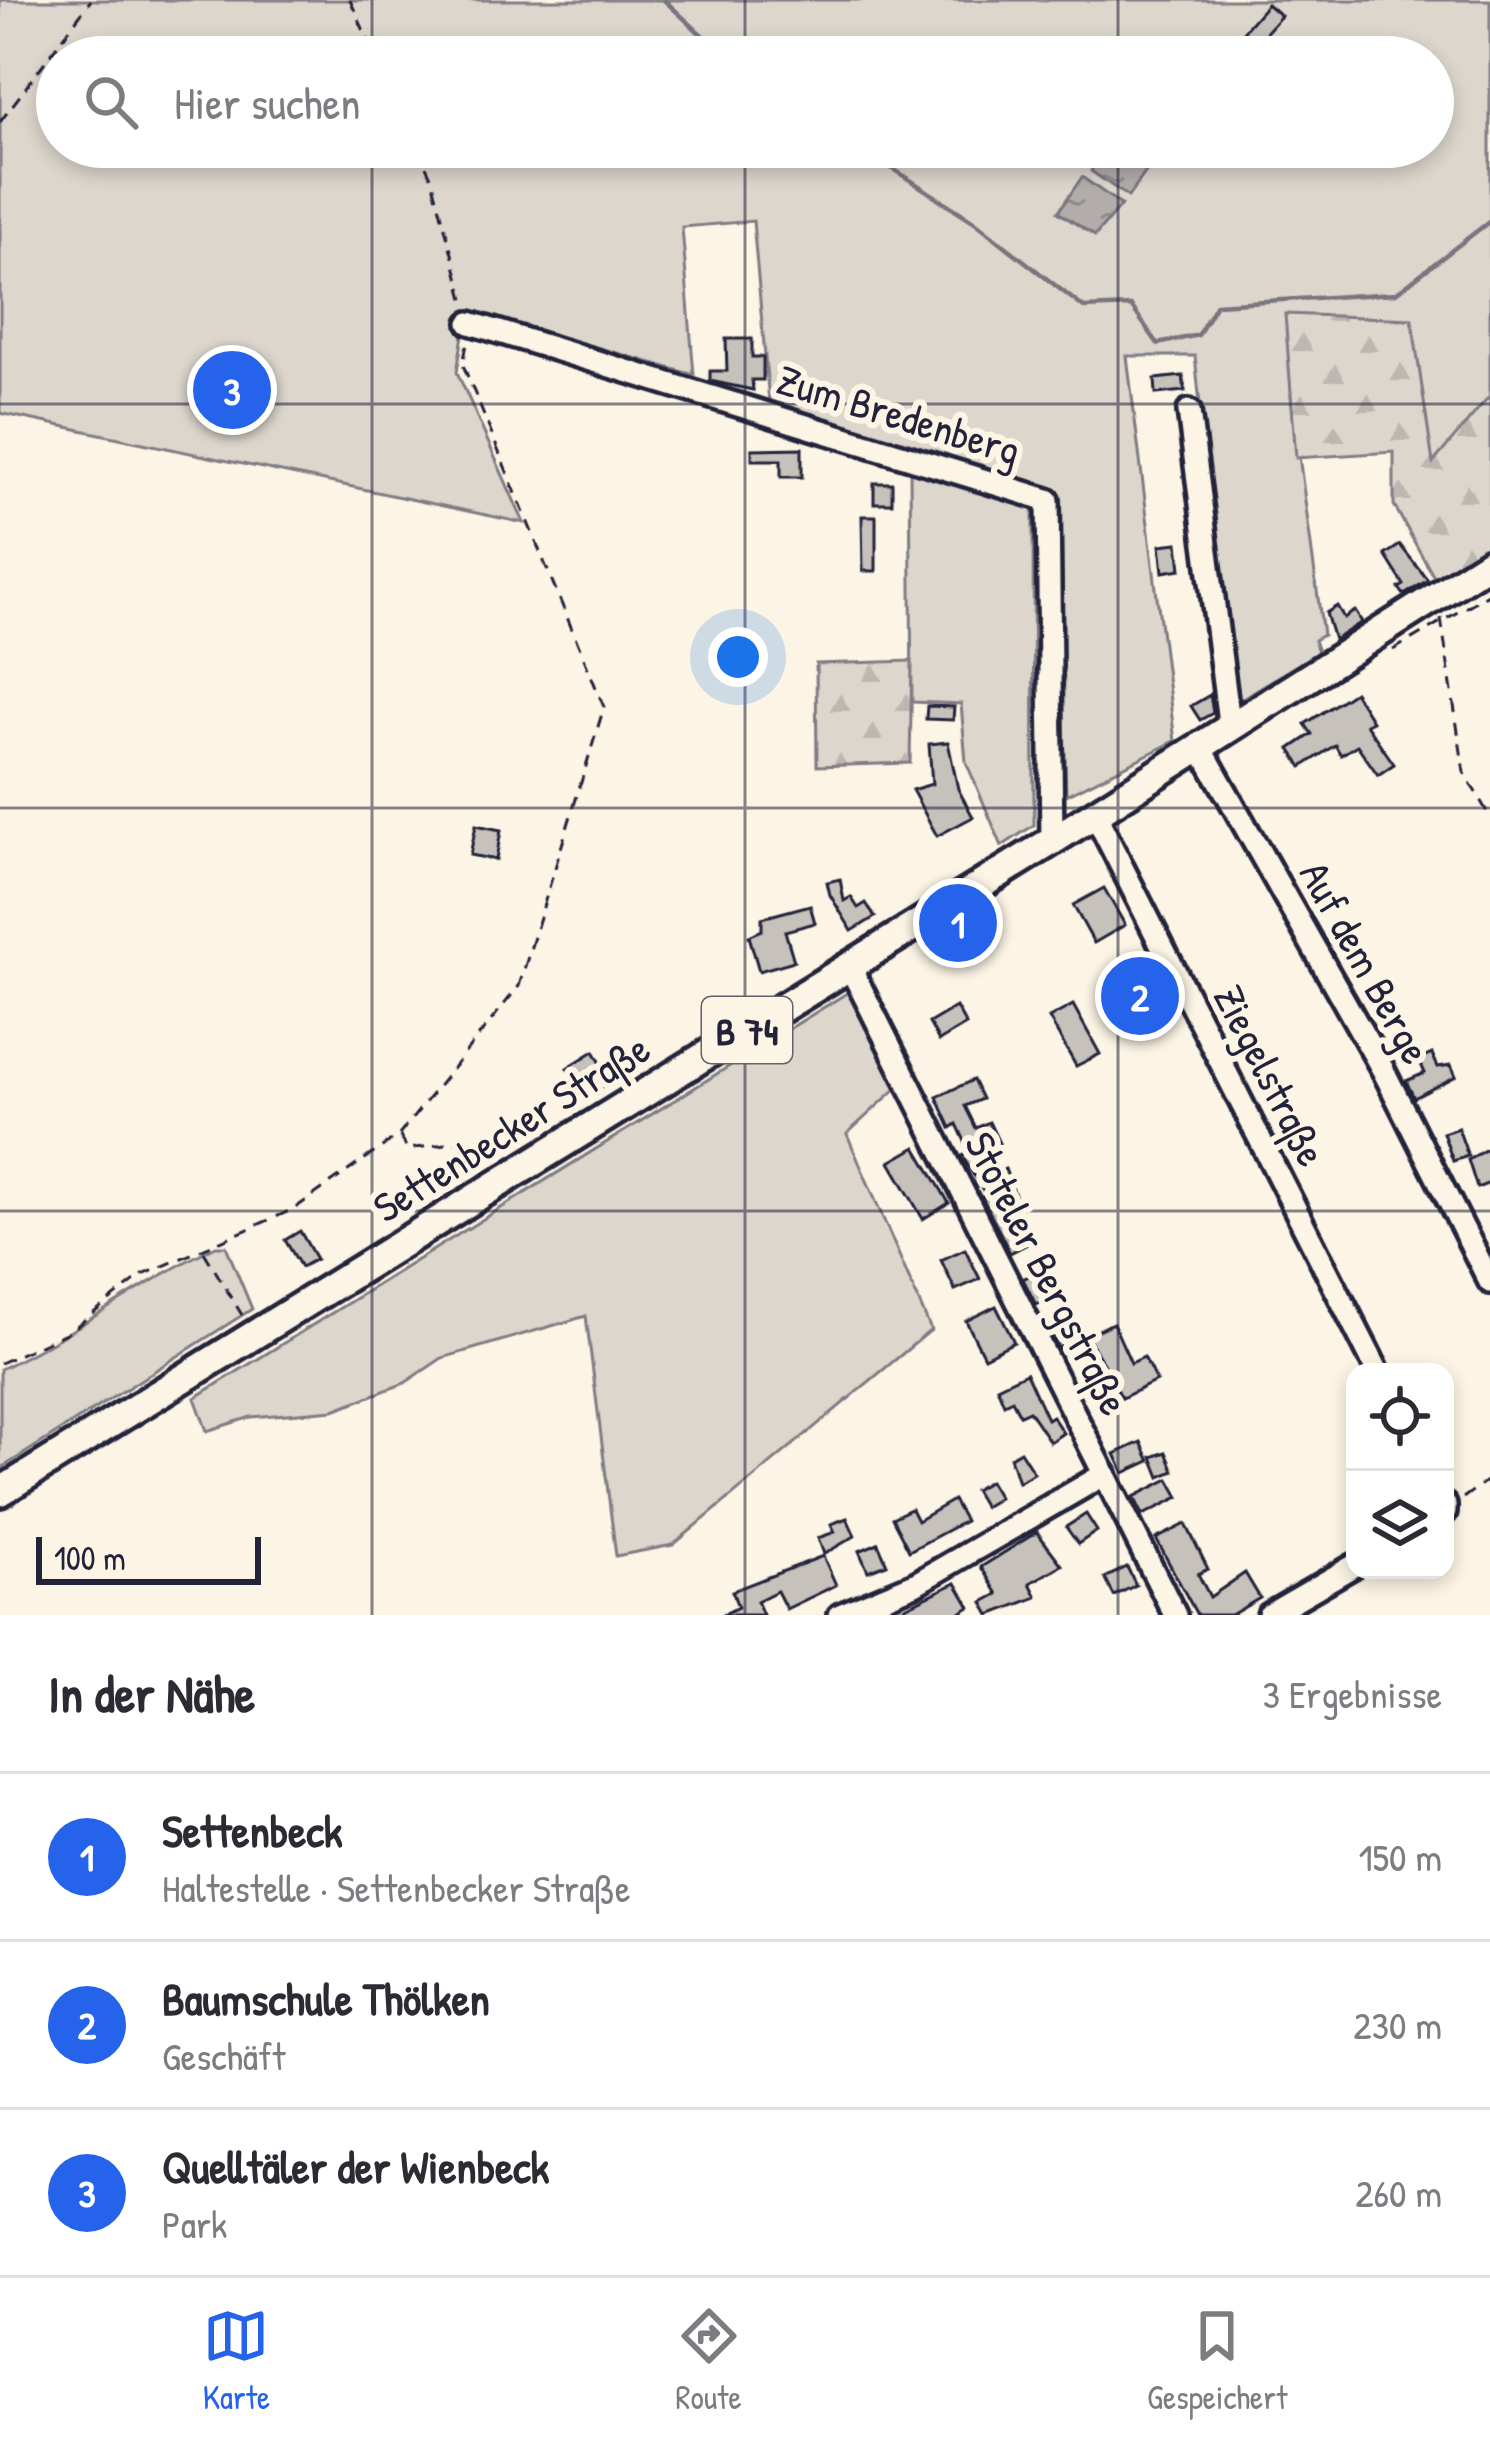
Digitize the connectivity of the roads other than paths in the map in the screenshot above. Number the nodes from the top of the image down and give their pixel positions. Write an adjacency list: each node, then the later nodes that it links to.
1 (470, 323): 7 (street, Zum Bredenberg)
2 (1189, 411): 4 (street)
3 (1490, 562): 4 (main road, Settenbecker Straße / B 74)
4 (1230, 730): 5 (main road, Settenbecker Straße / B 74)
5 (1201, 748): 6 (main road, Settenbecker Straße / B 74); 9 (street, Auf dem Berge)
6 (1096, 814): 7 (main road, Settenbecker Straße / B 74); 10 (street, Ziegelstraße)
7 (1052, 841): 8 (main road, Settenbecker Straße / B 74)
8 (850, 967): 11 (street, Stoteler Bergstraße); 12 (main road, Settenbecker Straße / B 74)
9 (1490, 1282)
10 (1373, 1363)
11 (1106, 1474): 14 (street); 15 (street, Stoteler Bergstraße)
12 (0, 1492)
13 (1346, 1569): 16 (street)
14 (840, 1615)
15 (1175, 1615)
16 (1269, 1615)

